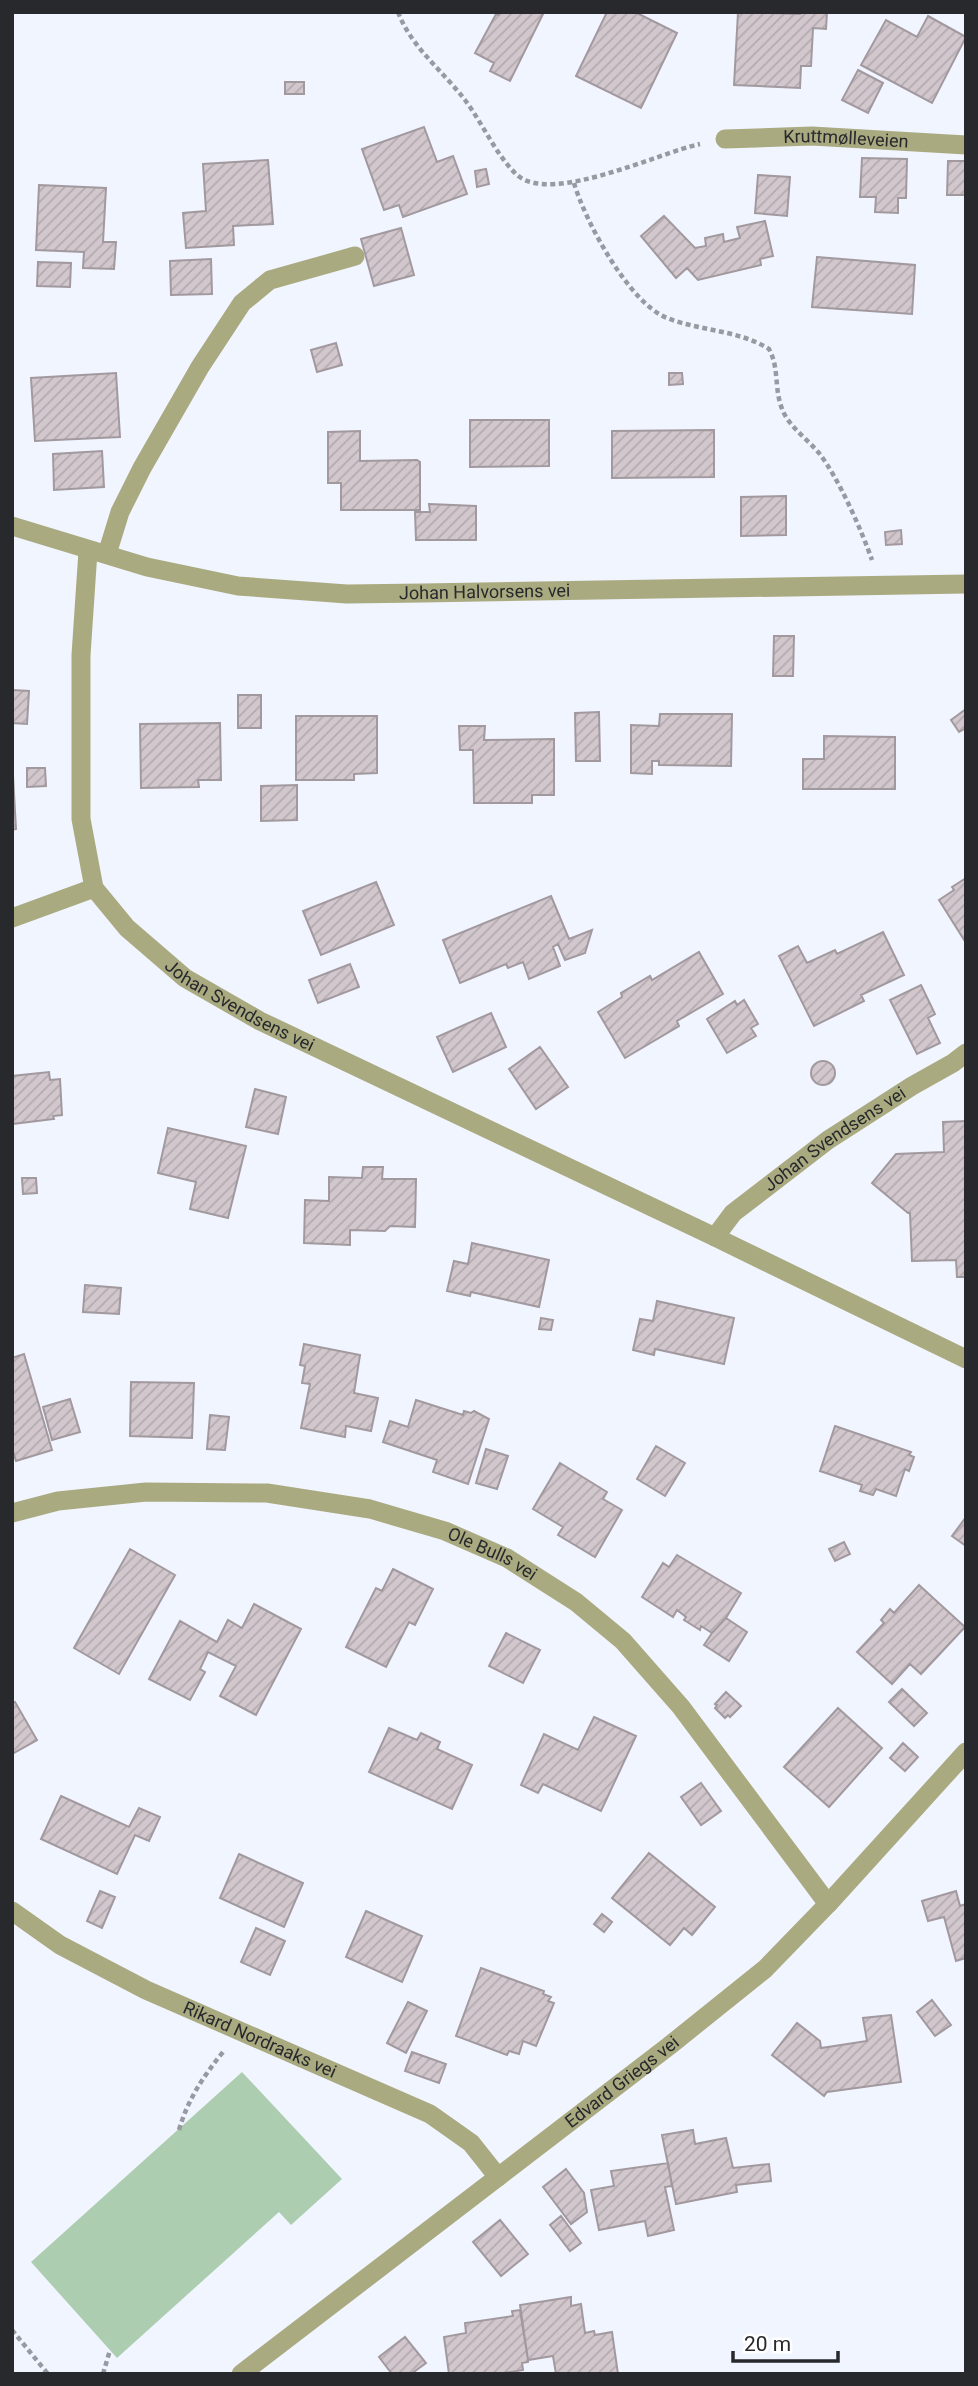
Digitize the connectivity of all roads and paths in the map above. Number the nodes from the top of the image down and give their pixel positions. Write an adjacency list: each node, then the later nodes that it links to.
1 (398, 12): 4 (path)
2 (725, 139): 3 (street, Kruttmølleveien); 4 (path)
3 (966, 145)
4 (574, 183): 9 (path)
5 (355, 256): 7 (street, Johan Svendsens vei)
6 (12, 526): 7 (street, Johan Halvorsens vei)
7 (97, 552): 9 (street, Johan Halvorsens vei); 10 (street, Johan Svendsens vei)
8 (966, 584): 9 (street, Johan Halvorsens vei)
9 (876, 585)
10 (94, 888): 11 (street); 13 (street, Johan Svendsens vei)
11 (12, 918)
12 (966, 1053): 13 (street, Johan Svendsens vei)
13 (715, 1237): 14 (street, Johan Svendsens vei)
14 (966, 1359)
15 (12, 1513): 17 (street, Ole Bulls vei)
16 (966, 1752): 17 (street, Edvard Griegs vei)
17 (828, 1904): 21 (street, Edvard Griegs vei)
18 (12, 1911): 19 (street, Rikard Nordraaks vei)
19 (244, 2033): 20 (path); 21 (street, Rikard Nordraaks vei)
20 (179, 2130)
21 (498, 2177): 26 (street, Edvard Griegs vei)
22 (12, 2330): 24 (path)
23 (110, 2350): 25 (path)
24 (48, 2374)
25 (103, 2374)
26 (242, 2374)

